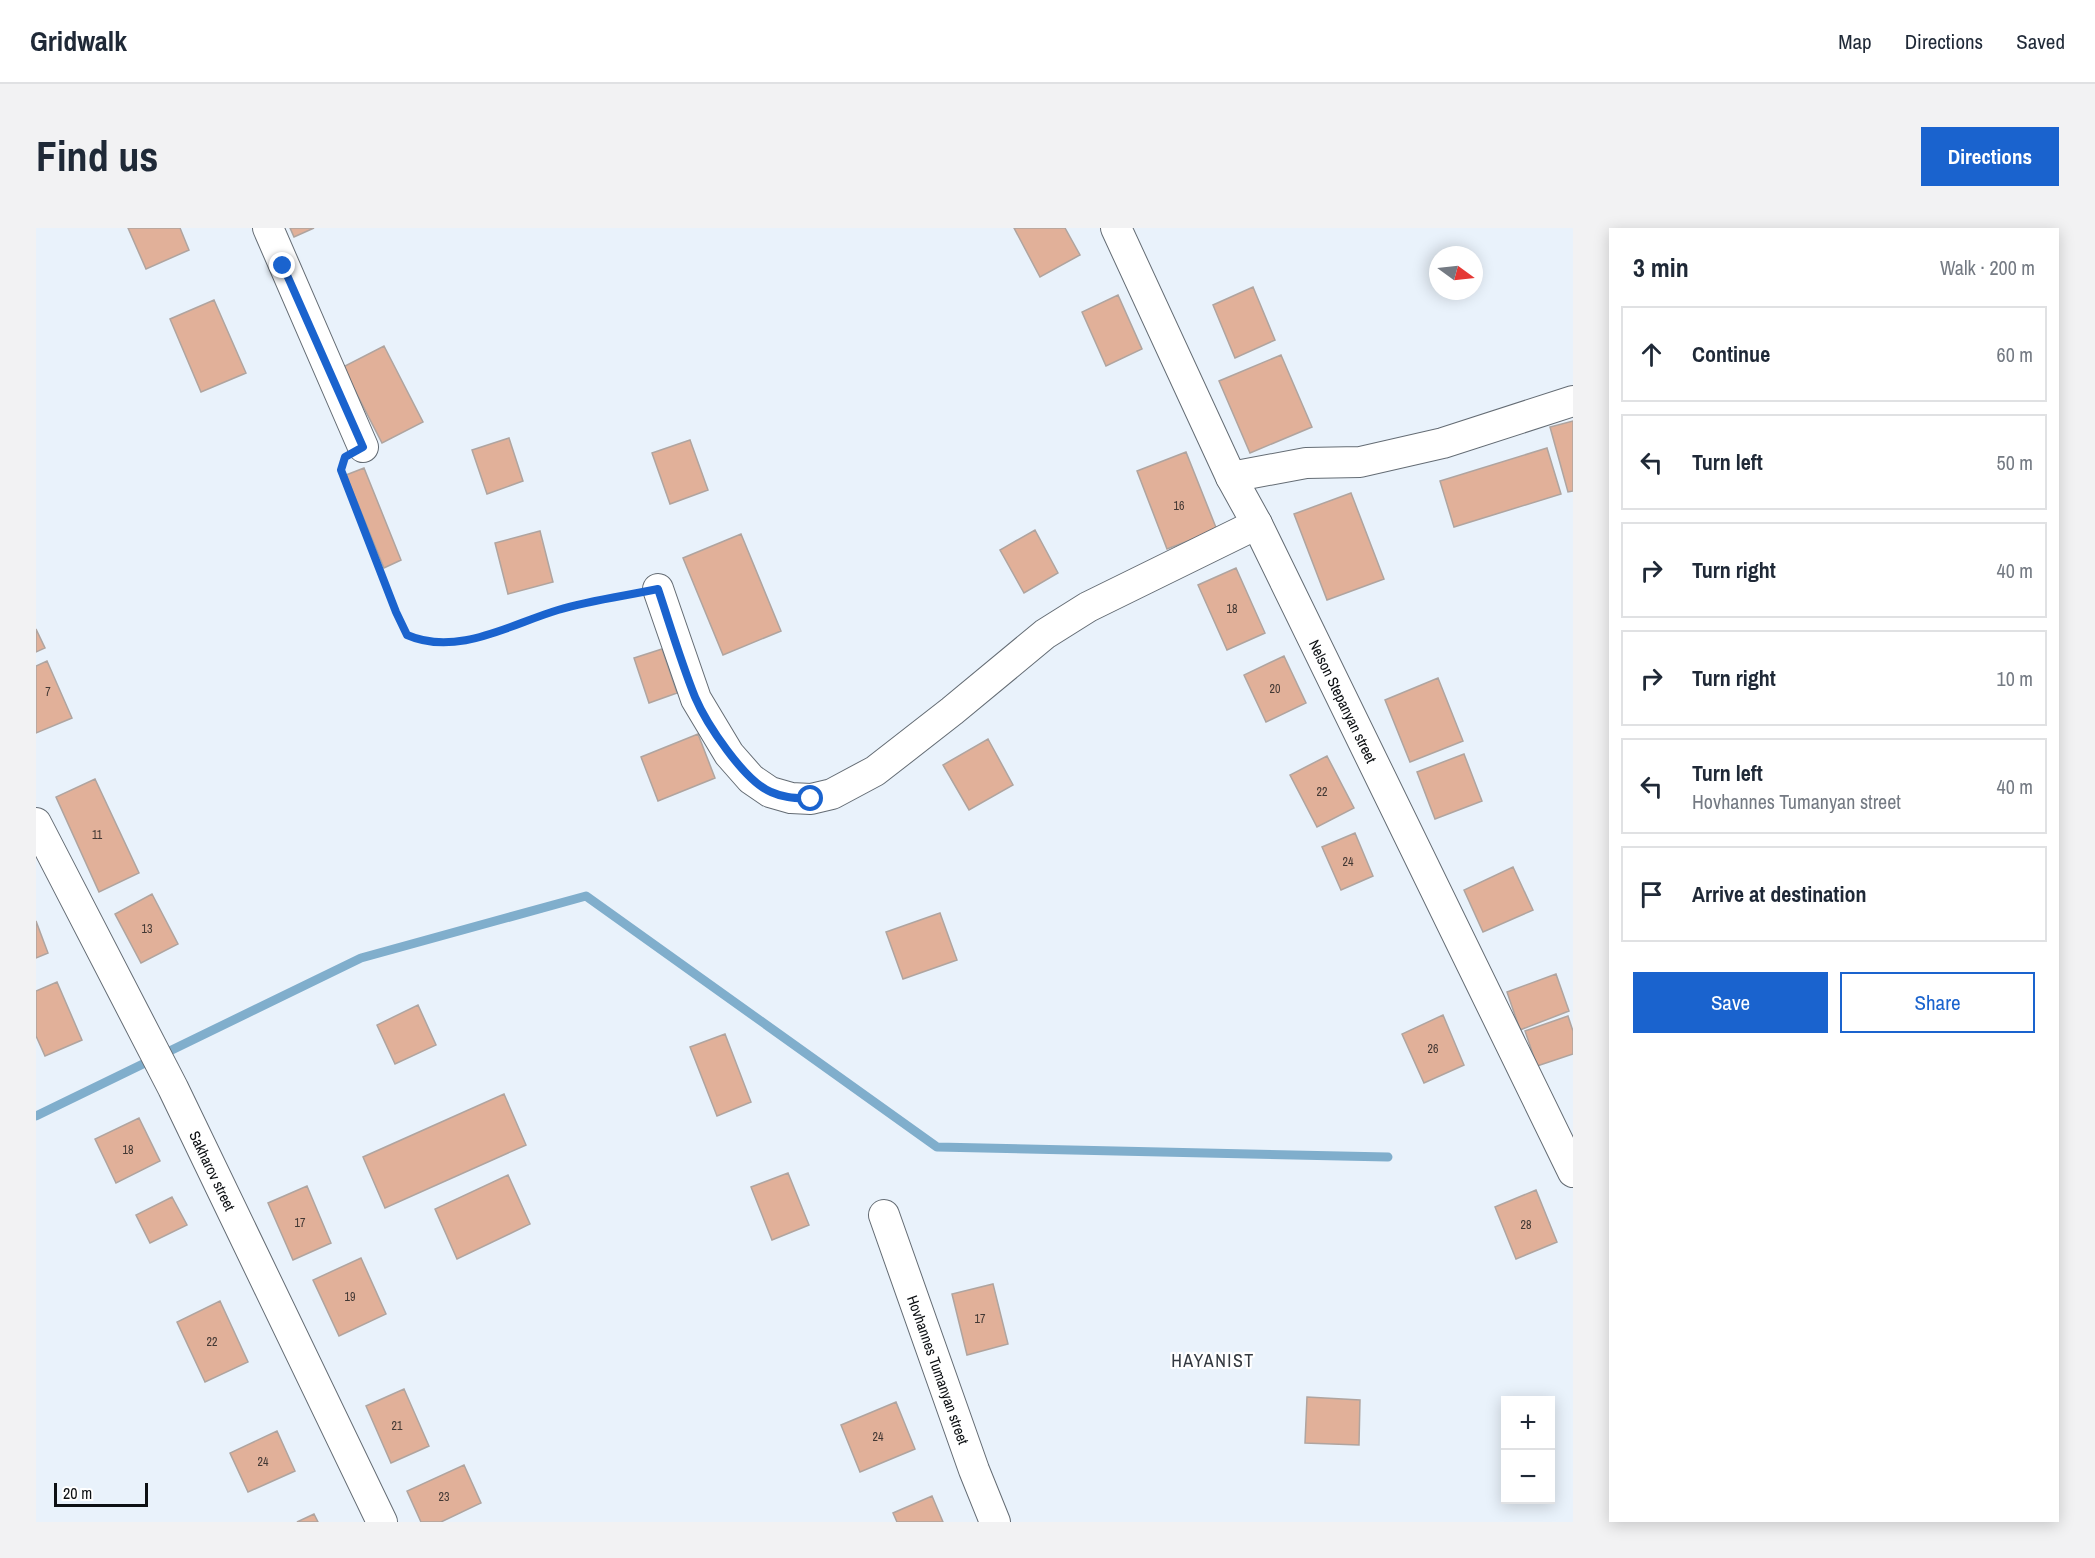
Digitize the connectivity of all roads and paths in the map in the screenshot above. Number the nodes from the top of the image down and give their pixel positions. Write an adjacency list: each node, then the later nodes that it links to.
1 (268, 228): 4 (street)
2 (1116, 228): 5 (street, Nelson Stepanyan street)
3 (1573, 400): 5 (street)
4 (363, 447): 7 (path)
5 (1231, 477): 6 (street, Nelson Stepanyan street)
6 (1257, 524): 7 (street); 9 (street, Nelson Stepanyan street)
7 (658, 589)
8 (36, 823): 11 (street, Sakharov street)
9 (1573, 1173)
10 (884, 1215): 12 (street, Hovhannes Tumanyan street)
11 (382, 1522)
12 (995, 1522)

